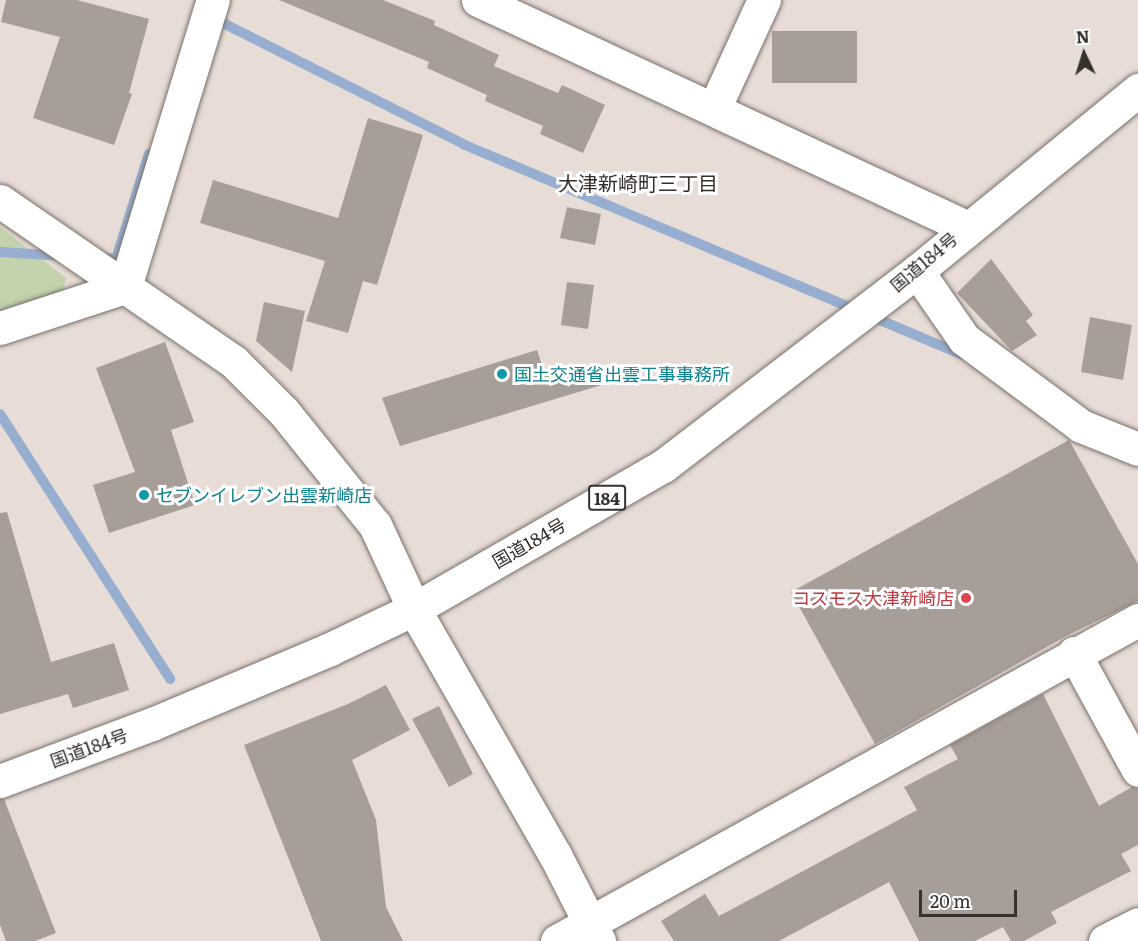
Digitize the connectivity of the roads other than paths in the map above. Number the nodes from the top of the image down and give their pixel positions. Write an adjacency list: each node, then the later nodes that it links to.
1 (213, 0): 9 (main road)
2 (478, 0): 5 (main road)
3 (764, 0): 5 (main road)
4 (1138, 90): 7 (main road, 国道184号 / 184)
5 (714, 109): 7 (main road)
6 (0, 201): 9 (main road)
7 (966, 227): 8 (main road, 国道184号 / 184)
8 (917, 271): 11 (main road); 12 (main road, 国道184号 / 184)
9 (125, 287): 10 (main road); 12 (main road)
10 (0, 328)
11 (1138, 448)
12 (414, 609): 16 (main road, 国道184号 / 184); 18 (main road)
13 (1138, 620): 14 (main road)
14 (1074, 653): 15 (main road); 18 (main road)
15 (1138, 770)
16 (0, 781)
17 (1138, 924): 20 (main road)
18 (594, 932): 19 (main road)
19 (557, 941)
20 (1105, 941)

